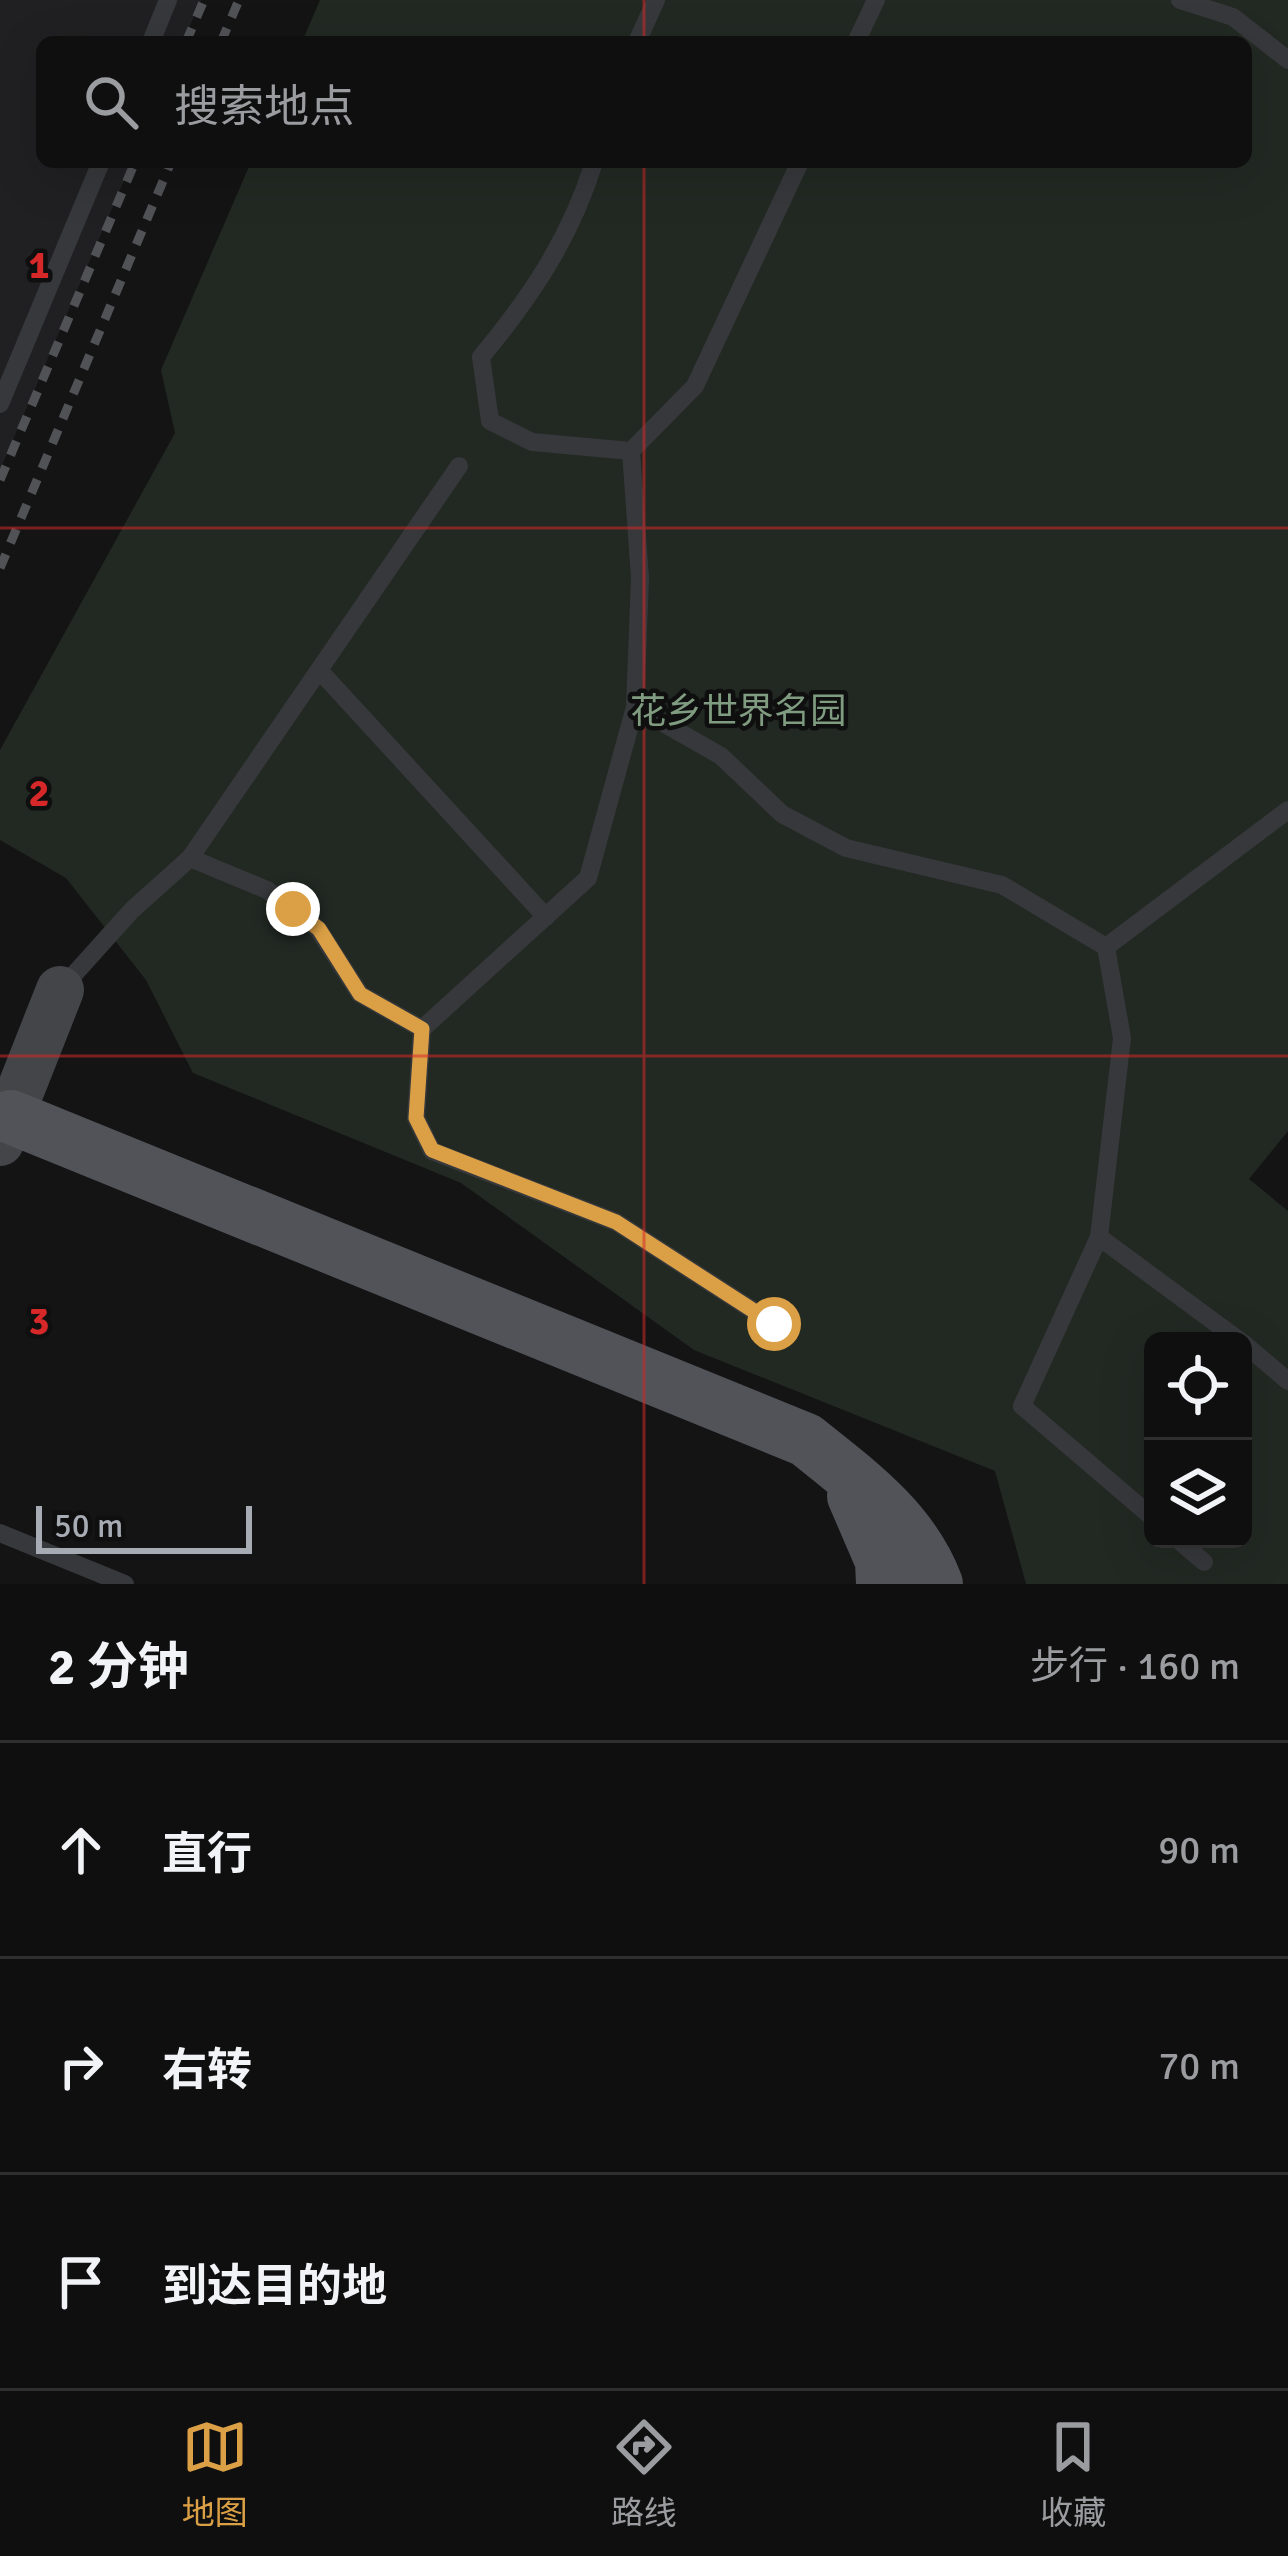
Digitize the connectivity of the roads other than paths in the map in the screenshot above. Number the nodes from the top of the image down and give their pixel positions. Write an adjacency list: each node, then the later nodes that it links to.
1 (169, 0): 5 (lane)
2 (656, 0): 6 (lane)
3 (876, 0): 7 (lane)
4 (1180, 0): 8 (lane)
5 (154, 36)
6 (640, 36)
7 (859, 36)
8 (1288, 60)
9 (98, 168): 12 (lane)
10 (592, 168): 13 (lane)
11 (797, 168): 13 (lane)
12 (0, 404)
13 (631, 451): 16 (lane)
14 (459, 466): 15 (lane)
15 (319, 670): 18 (lane); 19 (lane)
16 (635, 706): 19 (lane); 20 (lane)
17 (1288, 810): 20 (lane)
18 (190, 858): 21 (lane); 22 (lane)
19 (546, 916): 22 (lane)
20 (1106, 947): 24 (lane)
21 (60, 990): 23 (street)
22 (422, 1029): 25 (lane)
23 (5, 1129): 29 (main road)
24 (1099, 1237): 26 (lane); 30 (lane)
25 (774, 1324)
26 (1228, 1332)
27 (1252, 1351): 28 (lane)
28 (1288, 1382)
29 (806, 1440): 35 (main road); 36 (main road)
30 (1144, 1510)
31 (0, 1533): 34 (lane)
32 (1188, 1548): 33 (lane)
33 (1204, 1562)
34 (125, 1584)
35 (884, 1584)
36 (936, 1584)

